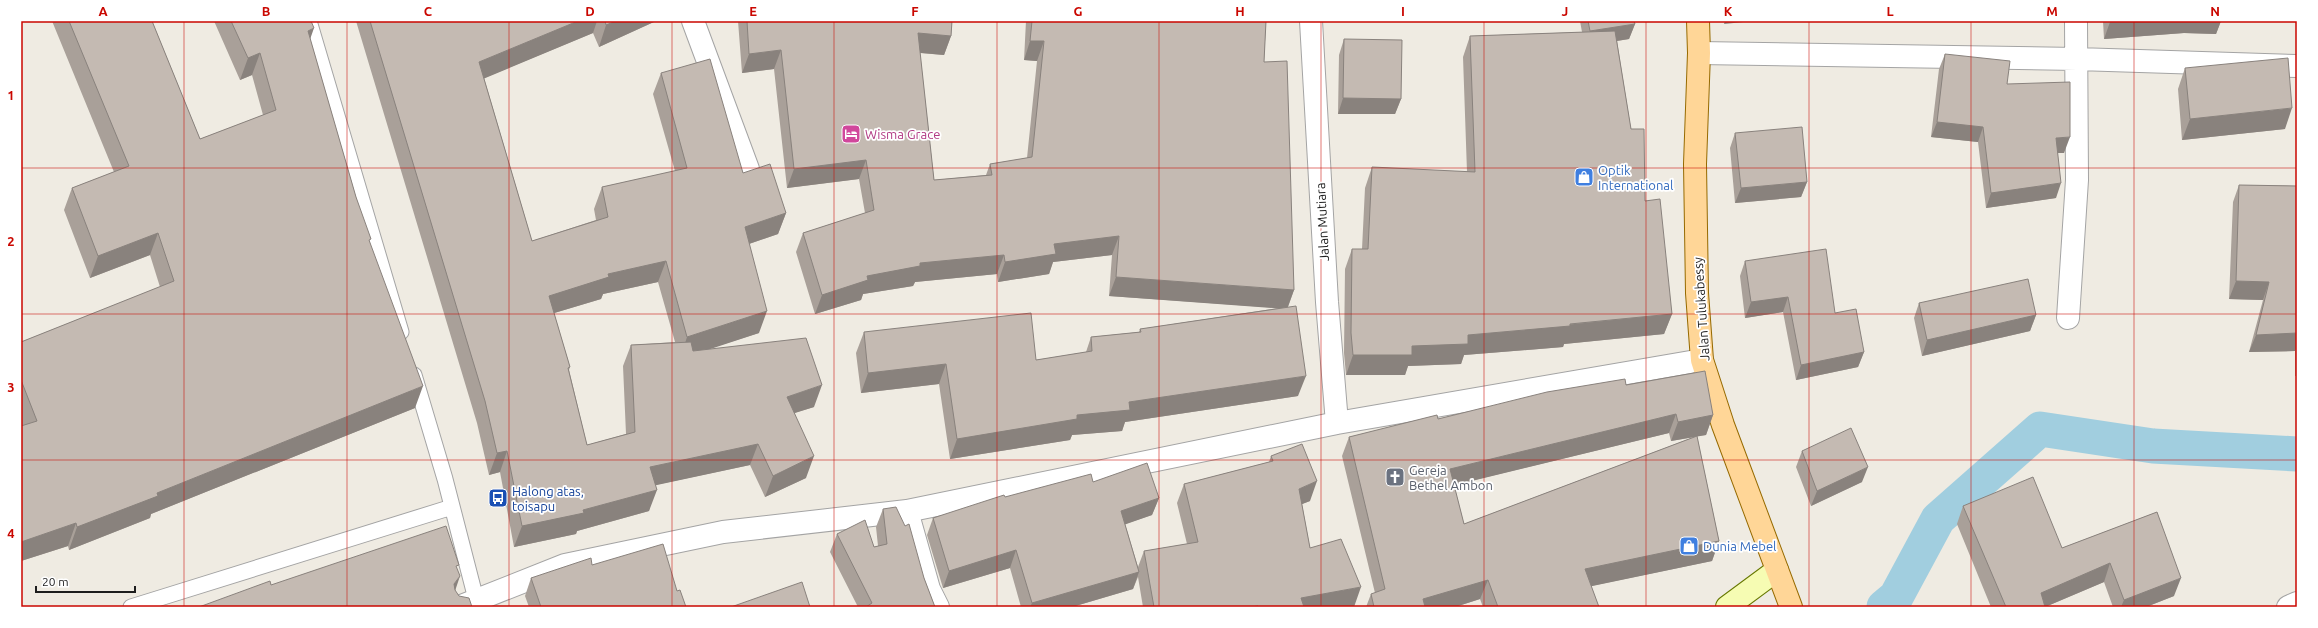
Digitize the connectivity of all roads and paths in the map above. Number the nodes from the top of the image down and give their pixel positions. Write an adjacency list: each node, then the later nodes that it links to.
1 (309, 21): 11 (lane)
2 (693, 21): 9 (street)
3 (1311, 21): 14 (street, Jalan Mutiara)
4 (1698, 21): 6 (main road, Jalan Tulukabessy)
5 (2076, 21): 7 (street)
6 (1699, 53): 7 (street); 13 (main road, Jalan Tulukabessy)
7 (2077, 59): 8 (street); 10 (street)
8 (2297, 66)
9 (748, 169)
10 (2068, 318)
11 (404, 343)
12 (409, 358): 15 (lane)
13 (1702, 360): 14 (street); 17 (main road, Jalan Tulukabessy)
14 (1337, 423): 16 (street)
15 (452, 507): 19 (lane); 20 (lane)
16 (907, 511): 19 (street); 21 (street)
17 (1777, 570): 22 (street); 23 (main road, Jalan Tulukabessy)
18 (2297, 603): 24 (street)
19 (471, 605)
20 (131, 607)
21 (938, 607)
22 (1727, 607)
23 (1791, 607)
24 (2288, 607)

